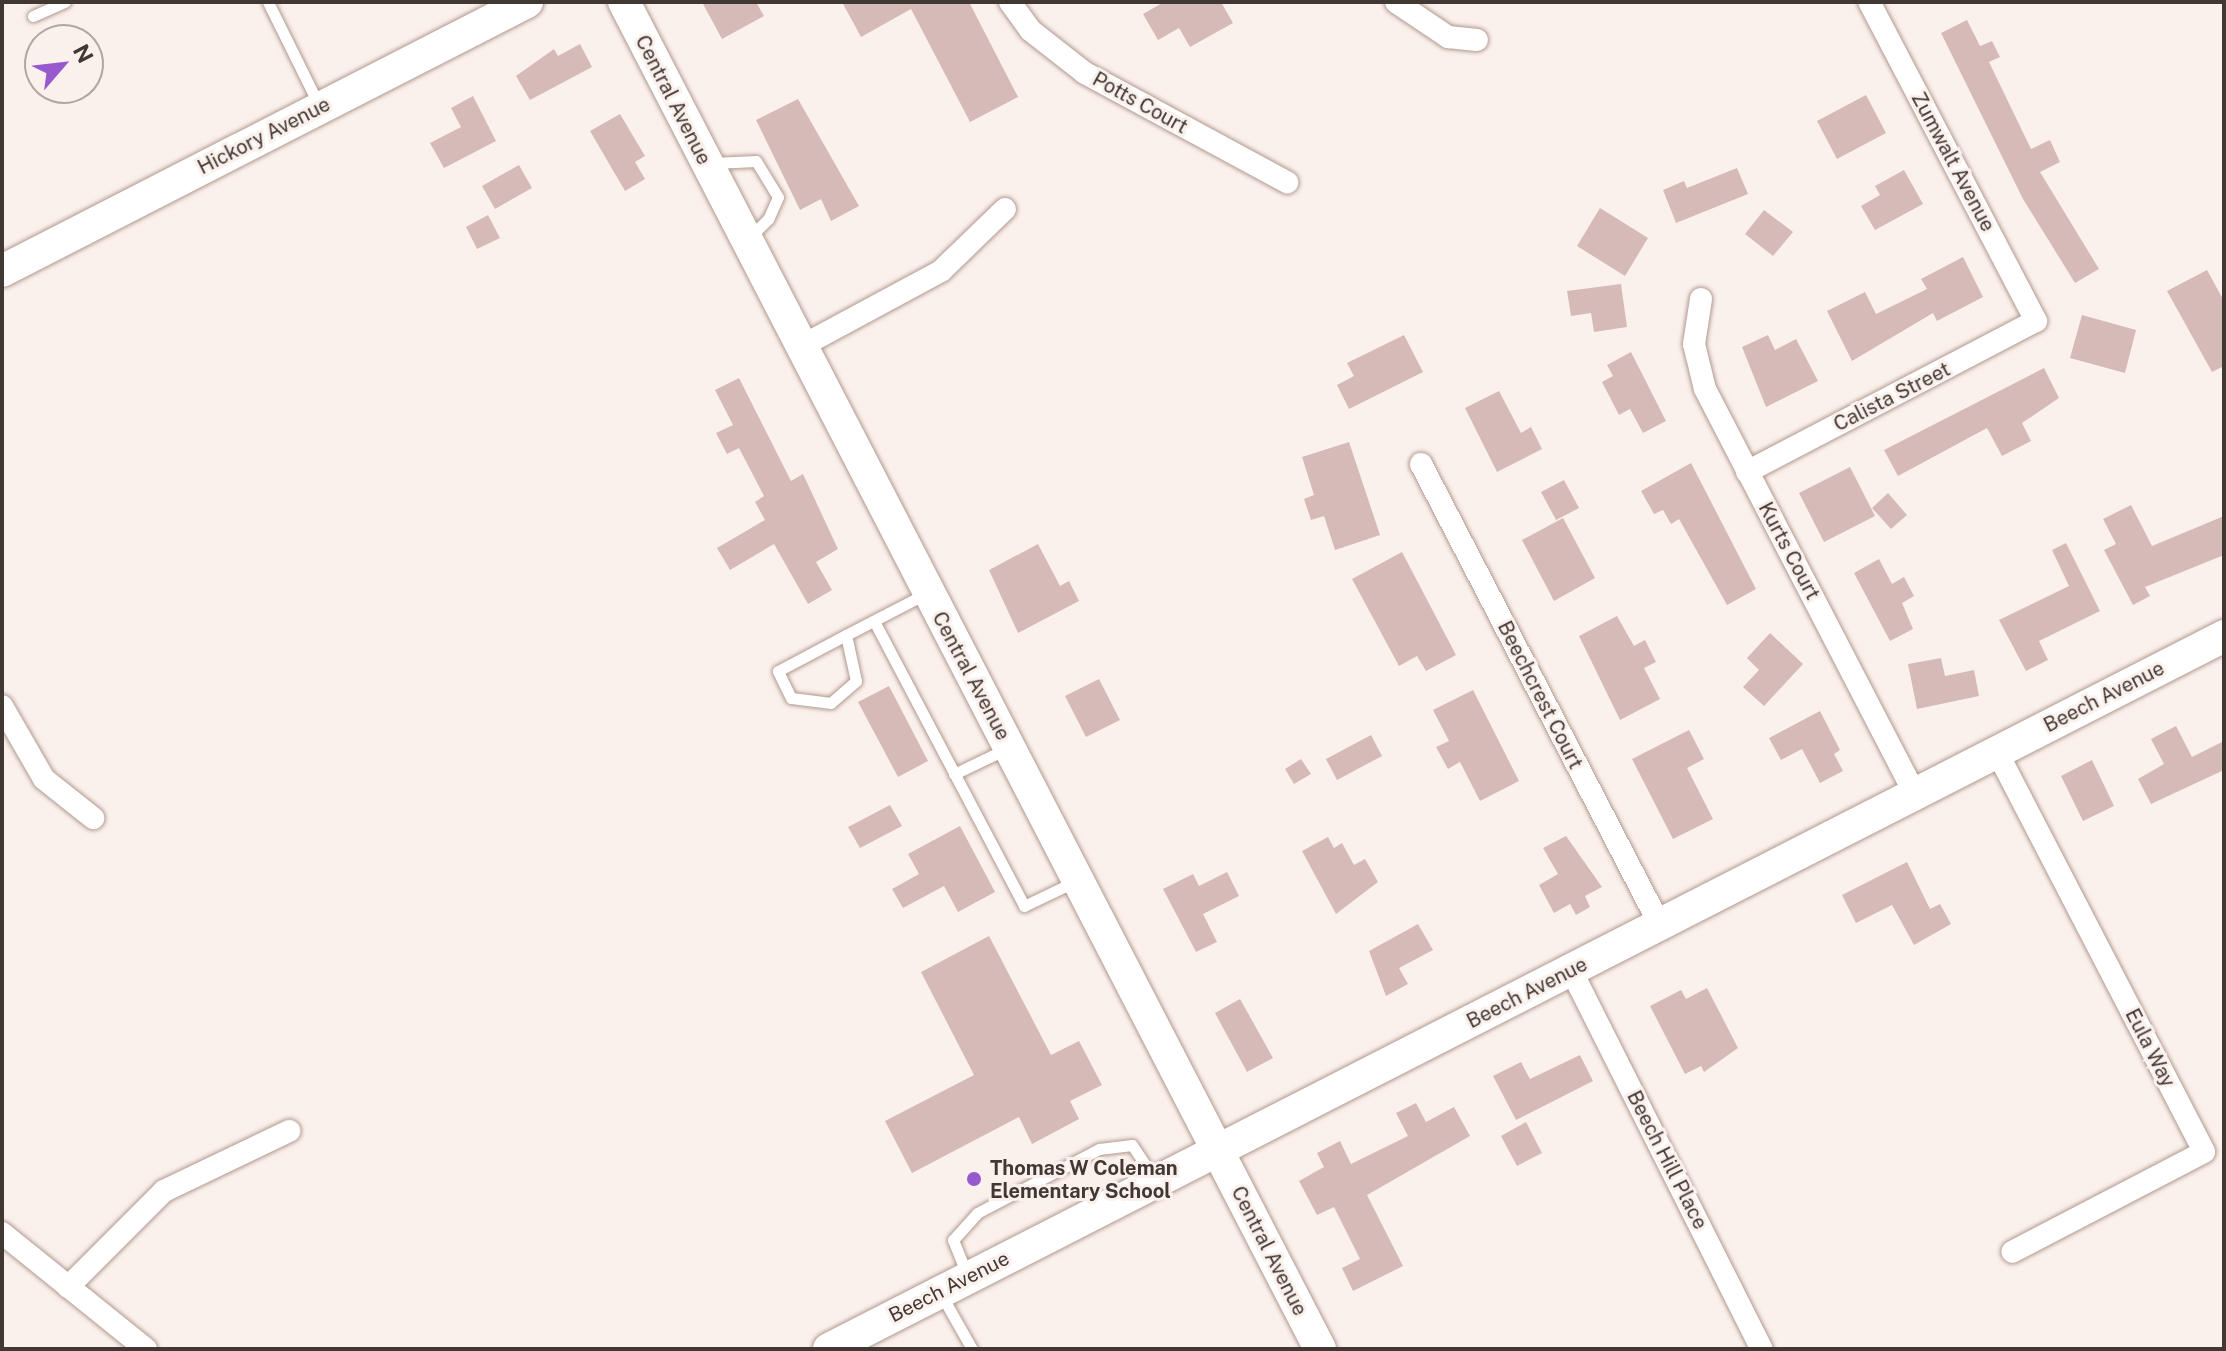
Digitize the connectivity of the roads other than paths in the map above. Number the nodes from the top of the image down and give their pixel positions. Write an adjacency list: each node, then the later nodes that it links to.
1 (65, 2): 8 (lane)
2 (268, 2): 10 (lane)
3 (527, 2): 10 (street, Hickory Avenue)
4 (624, 2): 11 (street, Central Avenue)
5 (1010, 2): 12 (street, Potts Court)
6 (1396, 2): 9 (street)
7 (1869, 2): 17 (street, Zumwalt Avenue)
8 (33, 16)
9 (1477, 40)
10 (320, 108): 15 (street, Hickory Avenue)
11 (705, 163): 14 (street, Central Avenue); 14 (lane)
12 (1287, 182)
13 (1005, 209): 18 (street)
14 (745, 242): 18 (street, Central Avenue)
15 (2, 271)
16 (1701, 299): 20 (street, Kurts Court)
17 (2036, 321): 20 (street, Calista Street)
18 (800, 347): 21 (street, Central Avenue)
19 (1421, 464): 32 (street, Beechcrest Court)
20 (1747, 472): 29 (street, Kurts Court)
21 (927, 593): 22 (lane); 26 (street, Central Avenue)
22 (874, 621): 23 (lane); 28 (lane)
23 (846, 635): 23 (lane)
24 (2224, 636): 27 (street, Beech Avenue)
25 (2, 708): 30 (street)
26 (1008, 748): 28 (lane); 31 (street, Central Avenue)
27 (1997, 752): 29 (street, Beech Avenue); 38 (street, Eula Way)
28 (954, 774): 31 (lane)
29 (1915, 794): 32 (street, Beech Avenue)
30 (93, 818)
31 (1077, 881): 35 (street, Central Avenue)
32 (1660, 925): 33 (street, Beech Avenue)
33 (1571, 970): 35 (street, Beech Avenue); 45 (street, Beech Hill Place)
34 (289, 1131): 40 (street)
35 (1217, 1151): 36 (street, Beech Avenue); 44 (street, Central Avenue)
36 (1156, 1181): 39 (street, Beech Avenue); 39 (lane)
37 (2, 1233): 40 (street)
38 (2012, 1252)
39 (954, 1284): 42 (street, Beech Avenue); 43 (lane)
40 (68, 1287): 41 (street)
41 (146, 1349)
42 (829, 1349)
43 (972, 1349)
44 (1320, 1349)
45 (1762, 1349)

